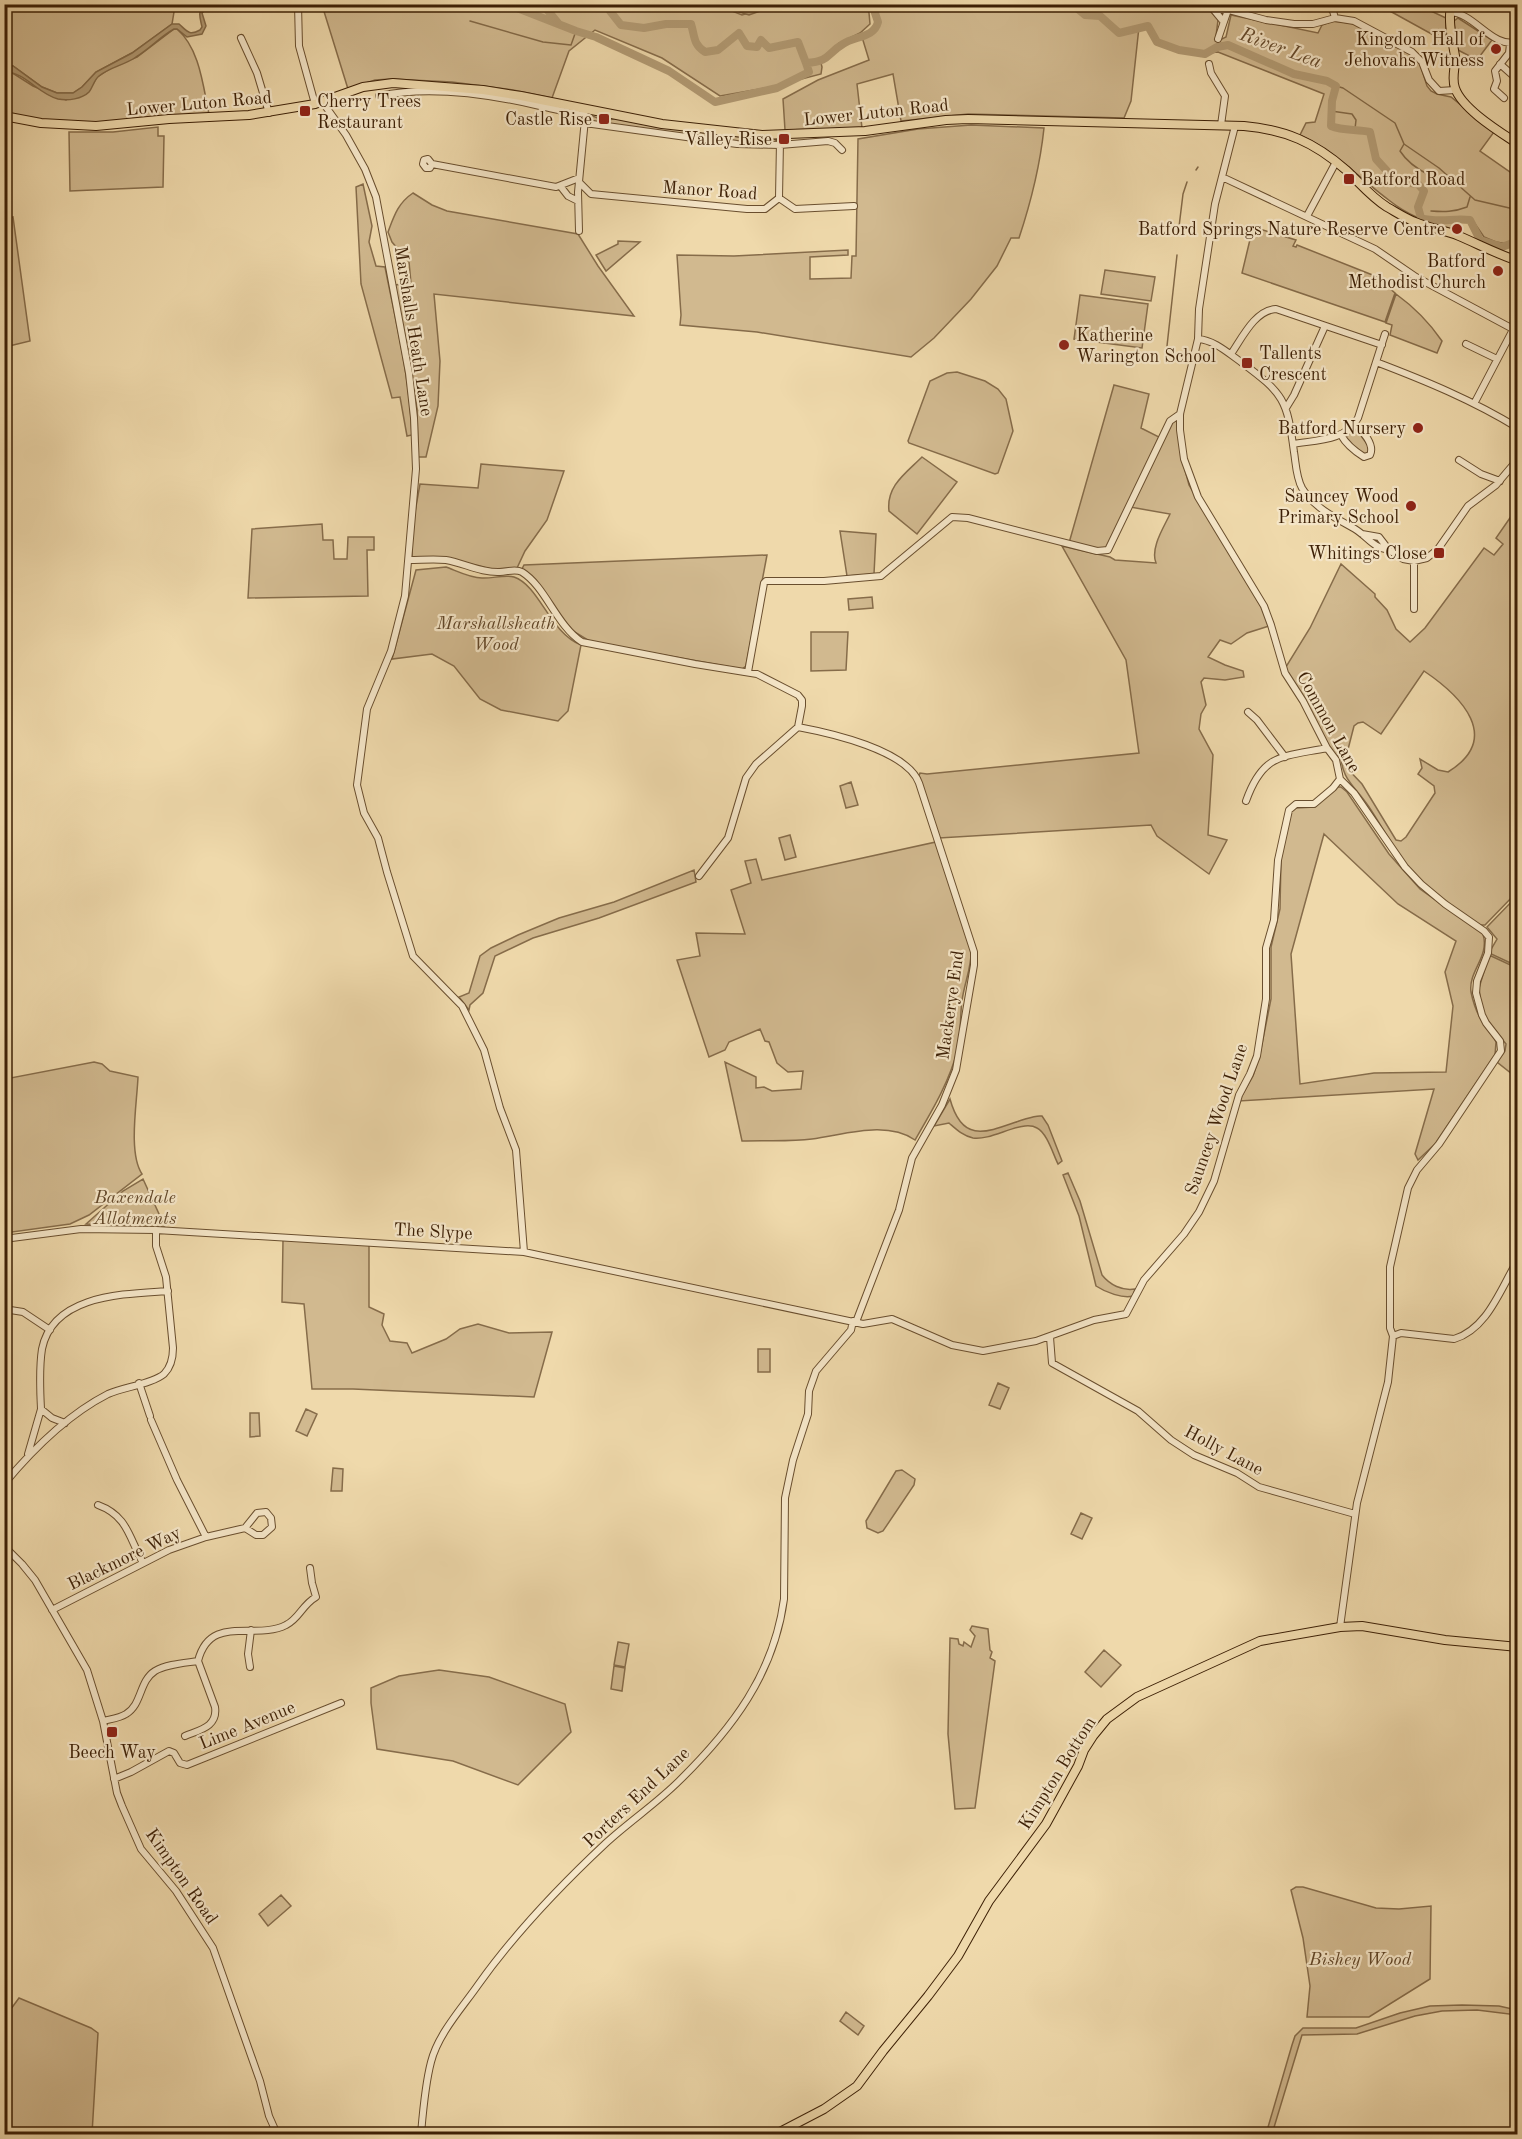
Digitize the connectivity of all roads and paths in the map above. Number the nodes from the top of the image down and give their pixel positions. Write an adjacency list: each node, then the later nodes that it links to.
1 (298, 4): 20 (street, Marshalls Heath Lane)
2 (1209, 4): 6 (street)
3 (1326, 4): 7 (street)
4 (1229, 7): 6 (street); 7 (street); 8 (street)
5 (1451, 8): 11 (street); 16 (main road)
6 (1216, 10): 8 (street)
7 (1335, 18): 16 (street)
8 (1223, 21): 10 (street)
9 (241, 38): 21 (street)
10 (1218, 39)
11 (1514, 43): 13 (street)
12 (1209, 63): 24 (street)
13 (1500, 64): 14 (street); 19 (street)
14 (1518, 80)
15 (393, 83): 17 (street); 20 (main road, Lower Luton Road); 23 (main road, Lower Luton Road)
16 (1455, 90): 27 (main road)
17 (394, 93): 18 (street, Lower Luton Road); 23 (street, Lower Luton Road)
18 (379, 96)
19 (1504, 98)
20 (320, 102): 21 (main road, Lower Luton Road); 68 (street, Marshalls Heath Lane)
21 (269, 113): 22 (main road, Lower Luton Road)
22 (4, 116)
23 (586, 116): 26 (main road, Lower Luton Road); 28 (street, Lower Luton Road); 33 (street)
24 (1221, 125): 25 (main road, Lower Luton Road); 26 (main road, Lower Luton Road)
25 (1235, 126): 30 (main road, Lower Luton Road); 32 (street, Common Lane)
26 (780, 135): 28 (street)
27 (1517, 144)
28 (780, 145): 29 (street, Lower Luton Road); 36 (street)
29 (842, 150)
30 (1336, 162): 39 (street); 41 (main road, Lower Luton Road)
31 (432, 164): 34 (street)
32 (1222, 177): 39 (street); 46 (street, Common Lane)
33 (579, 180): 34 (street); 35 (street); 37 (street)
34 (561, 187): 37 (street)
35 (591, 194): 36 (street, Manor Road); 37 (street)
36 (779, 198): 38 (street, Manor Road)
37 (578, 201): 40 (street)
38 (854, 206)
39 (1306, 216): 44 (street)
40 (579, 231)
41 (1518, 261)
42 (1518, 320): 44 (street)
43 (1325, 326): 48 (street); 49 (street); 53 (street)
44 (1513, 329): 50 (street)
45 (1385, 333): 48 (street)
46 (1198, 339): 49 (street); 56 (street, Common Lane)
47 (1466, 344): 50 (street)
48 (1382, 345): 51 (street)
49 (1231, 354): 52 (street)
50 (1497, 359): 54 (street)
51 (1376, 362): 54 (street); 57 (street)
52 (1279, 395): 53 (street); 55 (street)
53 (1294, 395): 55 (street)
54 (1475, 402): 58 (street)
55 (1286, 408): 60 (street)
56 (1180, 414): 71 (street); 74 (street, Common Lane)
57 (1355, 424): 59 (street); 59 (street)
58 (1518, 428)
59 (1341, 435): 60 (street)
60 (1293, 444): 64 (street)
61 (1518, 459): 63 (street)
62 (1459, 460): 63 (street)
63 (1500, 481): 69 (street)
64 (1362, 534): 65 (street); 66 (street)
65 (1379, 537): 66 (street); 67 (street)
66 (1374, 546): 67 (street)
67 (1389, 550): 69 (street)
68 (409, 560): 71 (street); 81 (street, Marshalls Heath Lane)
69 (1414, 561): 70 (street)
70 (1414, 609)
71 (748, 672): 73 (street)
72 (1248, 712): 75 (street)
73 (798, 727): 78 (street); 85 (street, Mackerye End)
74 (1327, 748): 75 (street); 76 (street, Common Lane)
75 (1285, 757): 77 (street)
76 (1340, 779): 89 (street, Common Lane); 90 (street, Sauncey Wood Lane)
77 (1246, 801)
78 (699, 876)
79 (156, 1230): 80 (street, The Slype); 81 (street, The Slype); 83 (street)
80 (4, 1239)
81 (524, 1252): 85 (street, The Slype)
82 (1518, 1260): 89 (street)
83 (168, 1291): 87 (street); 91 (street)
84 (4, 1309): 87 (street)
85 (855, 1322): 86 (street, Sauncey Wood Lane); 88 (street, Porters End Lane)
86 (865, 1324): 88 (street, Sauncey Wood Lane); 90 (street, Sauncey Wood Lane)
87 (50, 1330): 92 (street)
88 (851, 1330): 114 (street, Porters End Lane)
89 (1394, 1336): 97 (street)
90 (1050, 1337): 97 (street, Holly Lane)
91 (140, 1383): 93 (street); 99 (street)
92 (41, 1409): 93 (street); 94 (street)
93 (65, 1423): 94 (street)
94 (27, 1456): 95 (street)
95 (4, 1484)
96 (98, 1505): 101 (street)
97 (1355, 1514): 104 (street)
98 (245, 1528): 98 (street, Blackmore Way); 99 (street, Blackmore Way)
99 (206, 1537): 101 (street, Blackmore Way)
100 (4, 1546): 103 (street, Kimpton Road)
101 (143, 1563): 103 (street, Blackmore Way)
102 (310, 1568): 105 (street)
103 (52, 1610): 110 (street, Kimpton Road)
104 (1340, 1627): 106 (main road, Kimpton Bottom); 115 (main road, Kimpton Bottom)
105 (251, 1630): 107 (street); 108 (street)
106 (1518, 1647)
107 (198, 1661): 110 (street); 111 (street)
108 (250, 1667)
109 (341, 1703): 112 (street, Lime Avenue)
110 (103, 1721): 112 (street, Kimpton Road)
111 (185, 1736)
112 (114, 1779): 113 (street, Kimpton Road)
113 (277, 2134)
114 (421, 2134)
115 (776, 2134)

